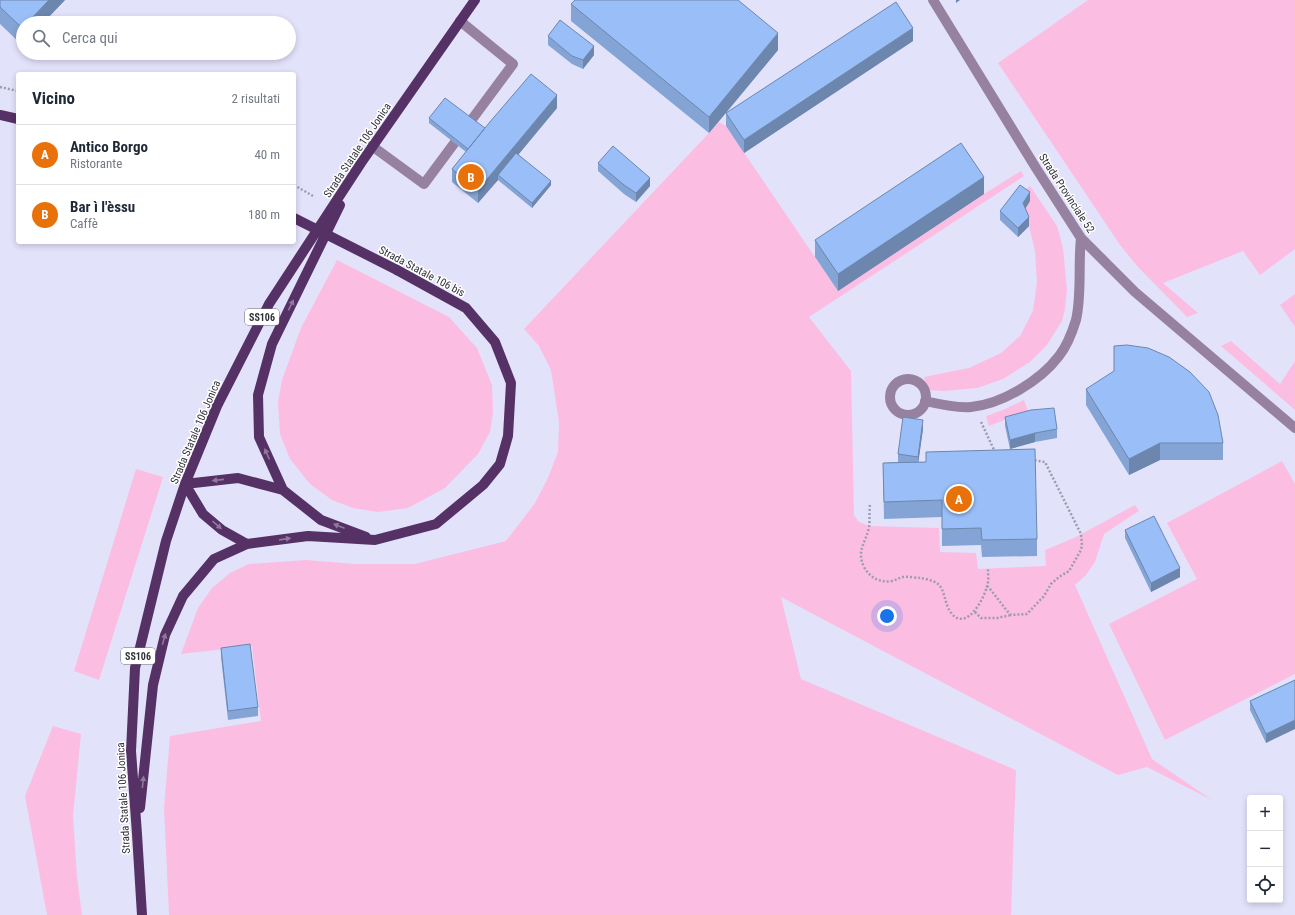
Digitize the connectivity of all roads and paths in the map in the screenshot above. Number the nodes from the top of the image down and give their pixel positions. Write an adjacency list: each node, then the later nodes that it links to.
1 (475, 0): 3 (main road, Strada Statale 106 Jonica / SS106)
2 (933, 0): 13 (street, Strada Provinciale 52)
3 (460, 21): 8 (main road, Strada Statale 106 Jonica / SS106); 8 (street)
4 (0, 87): 5 (path)
5 (16, 91)
6 (0, 115): 7 (main road)
7 (16, 119)
8 (372, 146): 9 (main road, Strada Statale 106 Jonica / SS106)
9 (361, 163): 19 (main road, Strada Statale 106 Jonica / SS106); 20 (main road, one-way to 9)
10 (296, 186): 11 (path)
11 (313, 196)
12 (296, 219): 22 (main road, Strada Statale 106 bis, bridge)
13 (1081, 238): 15 (street); 16 (street, Strada Provinciale 52)
14 (926, 400): 15 (street)
15 (970, 407): 17 (path)
16 (1295, 428)
17 (997, 456)
18 (1031, 460): 27 (path)
19 (185, 484): 20 (main road, one-way to 19); 23 (main road, one-way to 23); 28 (main road, Strada Statale 106 Jonica / SS106)
20 (283, 490): 22 (main road, one-way to 20)
21 (870, 505): 26 (path)
22 (376, 540): 23 (main road, Strada Statale 106 bis, one-way to 22)
23 (247, 544): 28 (main road, Strada Statale 106 bis, one-way to 23)
24 (988, 568): 25 (path)
25 (988, 586): 26 (path); 27 (path)
26 (975, 612): 27 (path)
27 (1011, 616)
28 (137, 834): 29 (main road, Strada Statale 106 Jonica / SS106)
29 (142, 915)

